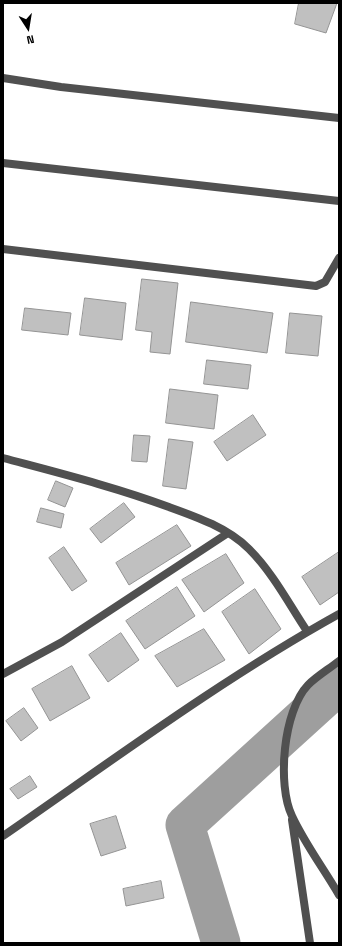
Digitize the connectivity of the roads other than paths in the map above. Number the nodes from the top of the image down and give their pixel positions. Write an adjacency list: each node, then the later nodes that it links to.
1 (3, 78): 2 (street)
2 (339, 118)
3 (3, 163): 4 (street)
4 (339, 201)
5 (3, 249): 6 (street)
6 (339, 258)
7 (3, 458): 8 (street)
8 (228, 533): 10 (street); 12 (street)
9 (339, 614): 10 (street)
10 (307, 631): 14 (street)
11 (339, 661): 13 (street)
12 (3, 674)
13 (291, 815): 15 (street); 16 (street)
14 (3, 836)
15 (339, 895)
16 (310, 943)

